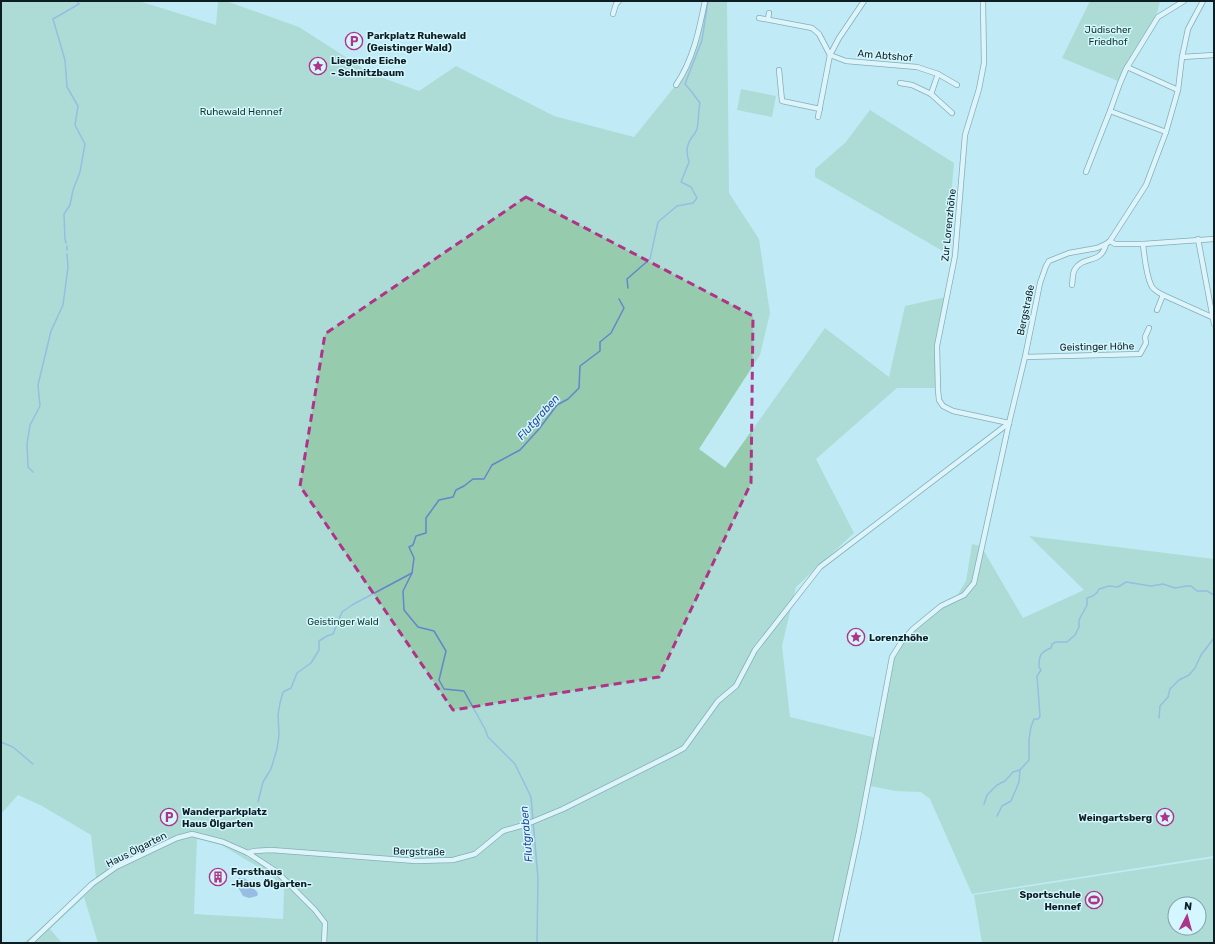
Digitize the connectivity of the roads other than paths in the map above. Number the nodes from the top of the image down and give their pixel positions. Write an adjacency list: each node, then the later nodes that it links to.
1 (619, 1): 8 (street)
2 (705, 1): 18 (street)
3 (864, 1): 11 (street)
4 (983, 1): 39 (street, Zur Lorenzhöhe)
5 (1184, 1): 14 (street)
6 (1203, 1): 13 (street)
7 (769, 13): 10 (street)
8 (613, 14)
9 (759, 18): 10 (street)
10 (768, 19): 11 (street)
11 (830, 55): 16 (street, Am Abtshof); 22 (street)
12 (1214, 55): 13 (street)
13 (1182, 57): 20 (street)
14 (1127, 67): 20 (street); 23 (street)
15 (779, 70): 22 (street)
16 (938, 74): 19 (street, Am Abtshof); 21 (street)
17 (900, 83): 21 (street)
18 (676, 85)
19 (957, 85)
20 (1178, 90): 26 (street)
21 (931, 94): 24 (street)
22 (820, 109): 25 (street)
23 (1110, 111): 26 (street); 27 (street)
24 (952, 113)
25 (818, 117)
26 (1166, 132): 30 (street)
27 (1086, 172)
28 (1214, 239): 29 (street)
29 (1198, 240): 31 (street); 35 (street)
30 (1108, 243): 31 (street); 32 (street); 38 (street, Bergstraße)
31 (1143, 244): 33 (street)
32 (1072, 285)
33 (1163, 295): 34 (street); 35 (street)
34 (1157, 310)
35 (1213, 318): 36 (street)
36 (1214, 324)
37 (1149, 328): 38 (street, Geistinger Höhe)
38 (1025, 356): 39 (street, Bergstraße)
39 (1009, 423): 40 (street, Bergstraße); 43 (street, Bergstraße)
40 (248, 853): 41 (street, Haus Ölgarten); 42 (street, Haus Ölgarten)
41 (30, 943)
42 (324, 943)
43 (835, 943)

